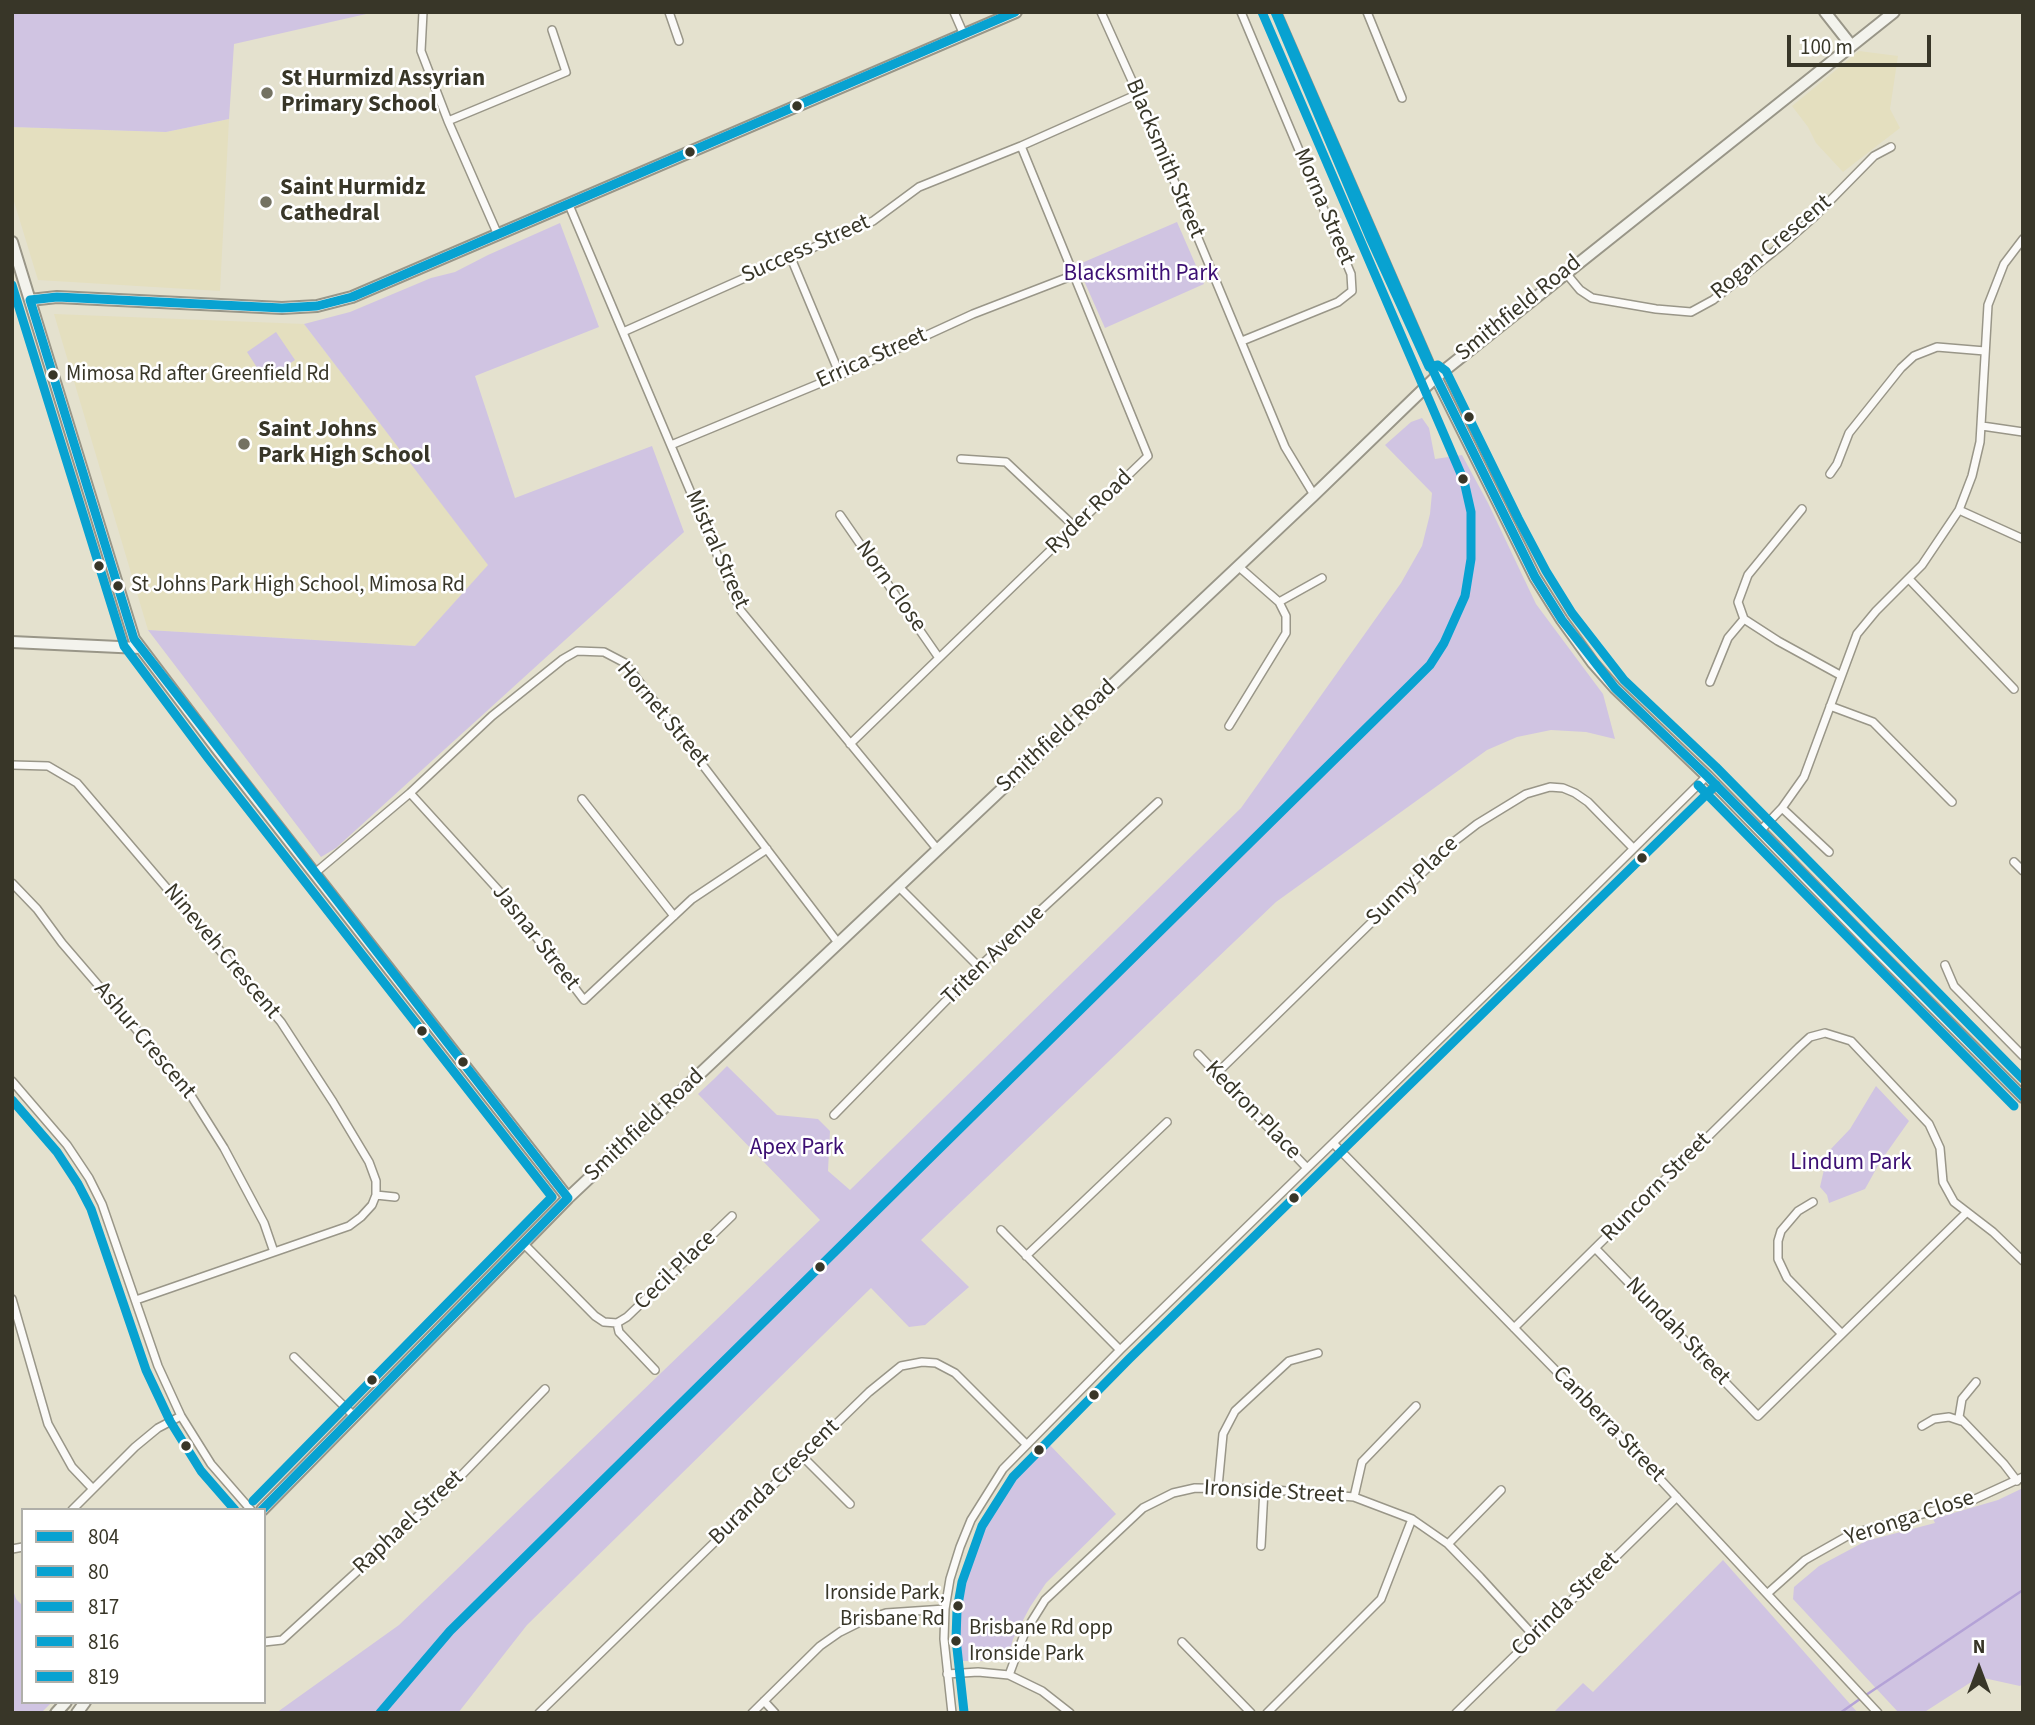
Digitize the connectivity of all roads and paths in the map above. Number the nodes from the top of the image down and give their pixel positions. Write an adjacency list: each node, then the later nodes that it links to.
1 (423, 12): 17 (street)
2 (669, 12): 13 (street)
3 (954, 12): 12 (street)
4 (1016, 12): 12 (main road)
5 (1101, 12): 15 (street, Blacksmith Street)
6 (1241, 12): 29 (street, Morna Street)
7 (1277, 12): 32 (street)
8 (1367, 12): 16 (street)
9 (1825, 12): 14 (main road)
10 (1895, 12): 14 (main road, Smithfield Road)
11 (552, 30): 17 (street)
12 (964, 34): 20 (main road)
13 (679, 41)
14 (1851, 45): 25 (main road, Smithfield Road)
15 (1138, 94): 18 (street, Success Street); 29 (street, Blacksmith Street)
16 (1402, 98)
17 (448, 121): 21 (street)
18 (1021, 146): 24 (street, Success Street); 26 (street, Ryder Road)
19 (1891, 146): 25 (street, Rogan Crescent)
20 (569, 205): 21 (main road); 28 (street, Mistral Street)
21 (498, 235): 27 (main road)
22 (2023, 239): 30 (street)
23 (12, 242): 27 (main road)
24 (791, 258): 28 (street, Success Street); 31 (street)
25 (1565, 272): 32 (main road, Smithfield Road)
26 (1074, 275): 31 (street, Errica Street); 42 (street, Ryder Road)
27 (30, 300): 50 (main road)
28 (623, 332): 35 (street, Mistral Street)
29 (1242, 341): 38 (street, Blacksmith Street)
30 (1985, 351): 33 (street); 37 (street)
31 (840, 375): 35 (street, Errica Street)
32 (1436, 377): 38 (main road, Smithfield Road); 59 (main road)
33 (1982, 426): 34 (street); 40 (street)
34 (2023, 432)
35 (671, 445): 57 (street, Mistral Street)
36 (961, 459): 42 (street)
37 (1830, 474)
38 (1314, 495): 44 (main road, Smithfield Road)
39 (1802, 509): 48 (street)
40 (1959, 510): 43 (street); 46 (street)
41 (840, 515): 51 (street, Norn Close)
42 (1075, 527): 51 (street, Ryder Road)
43 (2023, 539)
44 (1238, 566): 47 (street); 68 (main road, Smithfield Road)
45 (1322, 578): 47 (street)
46 (1909, 579): 52 (street); 54 (street)
47 (1279, 602): 56 (street)
48 (1745, 619): 52 (street); 53 (street)
49 (12, 642): 50 (main road)
50 (140, 648): 72 (main road)
51 (939, 658): 57 (street, Ryder Road)
52 (1840, 676): 55 (street)
53 (1710, 682)
54 (2014, 689)
55 (1830, 706): 63 (street); 64 (street)
56 (1229, 726)
57 (850, 744): 68 (street, Mistral Street)
58 (12, 765): 88 (street, Nineveh Crescent)
59 (1707, 776): 65 (main road); 66 (street)
60 (410, 793): 67 (street, Hornet Street); 72 (street, Hornet Street); 75 (street, Jasnar Street)
61 (582, 799): 75 (street)
62 (1158, 802): 78 (street, Triten Avenue)
63 (1952, 802)
64 (1782, 808): 65 (street); 69 (street)
65 (1761, 830): 83 (main road)
66 (1633, 848): 81 (street, Sunny Place); 86 (street)
67 (767, 849): 75 (street, Jasnar Street); 76 (street, Hornet Street)
68 (938, 850): 74 (main road, Smithfield Road)
69 (1829, 852)
70 (2014, 862): 71 (street)
71 (2023, 871)
72 (315, 873): 90 (main road)
73 (12, 883): 97 (street, Ashur Crescent)
74 (899, 887): 76 (main road, Smithfield Road); 78 (street)
75 (674, 916)
76 (839, 944): 90 (main road, Smithfield Road)
77 (1945, 965): 80 (street)
78 (979, 967): 84 (street, Triten Avenue)
79 (1198, 1054): 81 (street, Kedron Place)
80 (2023, 1056)
81 (1216, 1074): 87 (street, Kedron Place)
82 (12, 1081): 101 (street)
83 (2023, 1097)
84 (834, 1115)
85 (1167, 1122): 98 (street)
86 (1333, 1143): 87 (street); 103 (street, Canberra Street)
87 (1307, 1168): 105 (street)
88 (376, 1195): 89 (street); 97 (street)
89 (395, 1197)
90 (568, 1198): 95 (main road, Smithfield Road)
91 (1813, 1202): 104 (street)
92 (1967, 1212): 96 (street, Runcorn Street); 99 (street); 104 (street)
93 (732, 1216): 102 (street, Cecil Place)
94 (1001, 1230): 98 (street)
95 (524, 1244): 102 (street, Cecil Place); 113 (main road, Smithfield Road)
96 (1596, 1248): 103 (street, Runcorn Street); 104 (street, Nundah Street)
97 (274, 1252): 101 (street)
98 (1027, 1255): 105 (street)
99 (2023, 1261)
100 (12, 1299): 120 (street)
101 (136, 1300): 112 (street)
102 (617, 1323): 108 (street)
103 (1514, 1328): 124 (street, Canberra Street)
104 (1842, 1334)
105 (1120, 1350): 116 (street)
106 (1318, 1353): 119 (street)
107 (294, 1357): 113 (street)
108 (655, 1370)
109 (1976, 1382): 114 (street)
110 (545, 1389): 135 (street, Raphael Street)
111 (1416, 1406): 123 (street)
112 (181, 1416): 120 (street); 127 (street)
113 (354, 1416): 128 (main road, Smithfield Road)
114 (1961, 1422): 115 (street); 118 (street)
115 (1922, 1426)
116 (1026, 1444): 117 (street, Buranda Crescent); 133 (street)
117 (803, 1457): 125 (street); 141 (street, Buranda Crescent)
118 (2020, 1479): 132 (street, Yeronga Close)
119 (1218, 1487): 121 (street, Ironside Street); 138 (street, Ironside Street)
120 (92, 1488): 126 (street)
121 (1264, 1489): 123 (street, Ironside Street); 131 (street)
122 (1502, 1490): 130 (street)
123 (1354, 1497): 129 (street, Ironside Street)
124 (1677, 1497): 132 (street, Canberra Street); 134 (street, Corinda Street)
125 (850, 1504)
126 (74, 1508)
127 (249, 1508)
128 (264, 1508)
129 (1412, 1519): 130 (street, Ironside Street); 147 (street)
130 (1448, 1544): 134 (street, Ironside Street)
131 (1261, 1546)
132 (1768, 1592): 140 (street, Canberra Street)
133 (945, 1609): 137 (street); 139 (street)
134 (1534, 1636): 148 (street, Corinda Street)
135 (266, 1642)
136 (1182, 1643): 146 (street)
137 (947, 1674): 138 (street); 144 (street)
138 (1009, 1675): 145 (street)
139 (764, 1701): 142 (street); 143 (street)
140 (1876, 1711)
141 (539, 1713)
142 (752, 1713)
143 (775, 1713)
144 (952, 1713)
145 (1070, 1713)
146 (1251, 1713)
147 (1267, 1713)
148 (1456, 1713)

